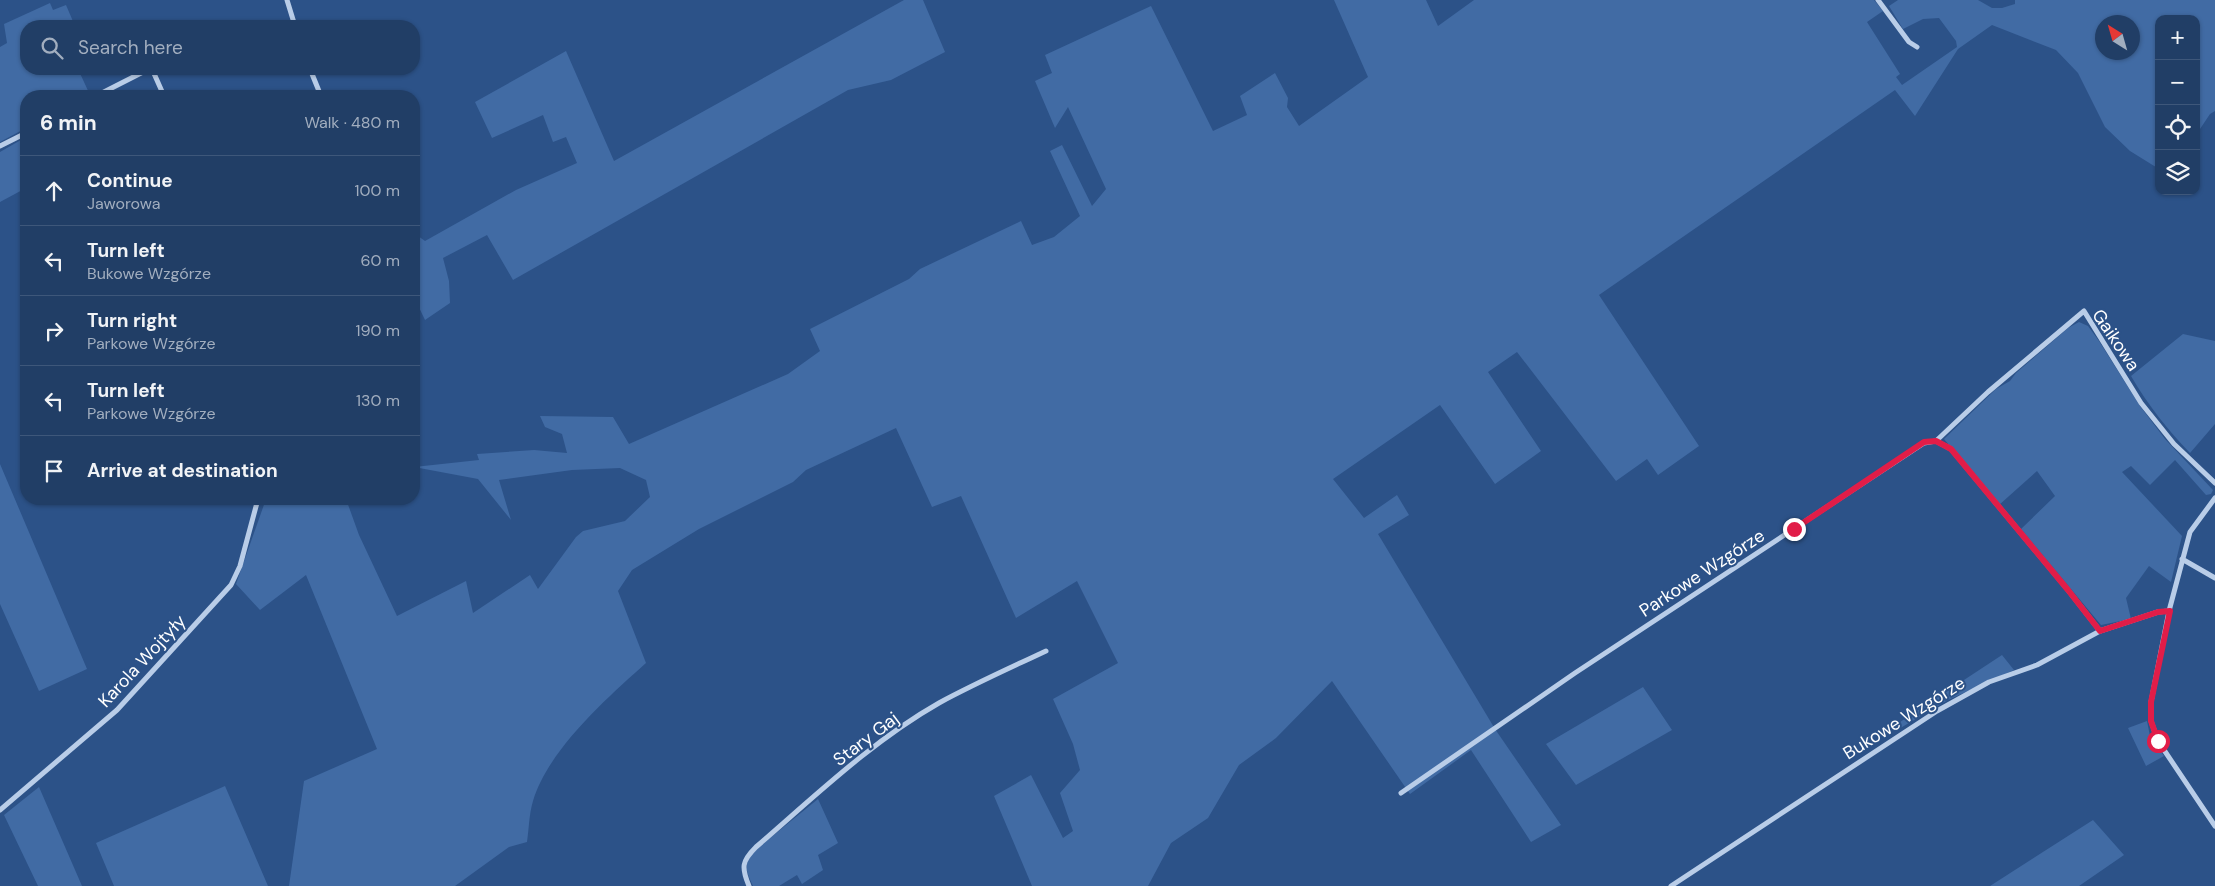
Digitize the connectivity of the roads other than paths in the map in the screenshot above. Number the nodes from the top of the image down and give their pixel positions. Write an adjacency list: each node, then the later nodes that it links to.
1 (287, 0): 3 (street)
2 (1878, 0): 4 (street)
3 (293, 20)
4 (1917, 47)
5 (138, 75): 8 (street)
6 (153, 75): 9 (street)
7 (312, 75): 10 (street)
8 (108, 90)
9 (161, 90)
10 (319, 90)
11 (20, 136): 12 (street)
12 (0, 146)
13 (1936, 441): 14 (street, Gaikowa); 20 (street); 22 (street, Parkowe Wzgórze)
14 (2215, 483)
15 (2215, 498): 17 (street)
16 (256, 505): 23 (street, Karola Wojtyły)
17 (2182, 559): 18 (street); 19 (street)
18 (2215, 578)
19 (2170, 611): 20 (street, Bukowe Wzgórze); 24 (street)
20 (2100, 631): 26 (street, Bukowe Wzgórze)
21 (1046, 651): 25 (street, Stary Gaj)
22 (1401, 792)
23 (0, 810)
24 (2215, 826)
25 (749, 886)
26 (1671, 886)

